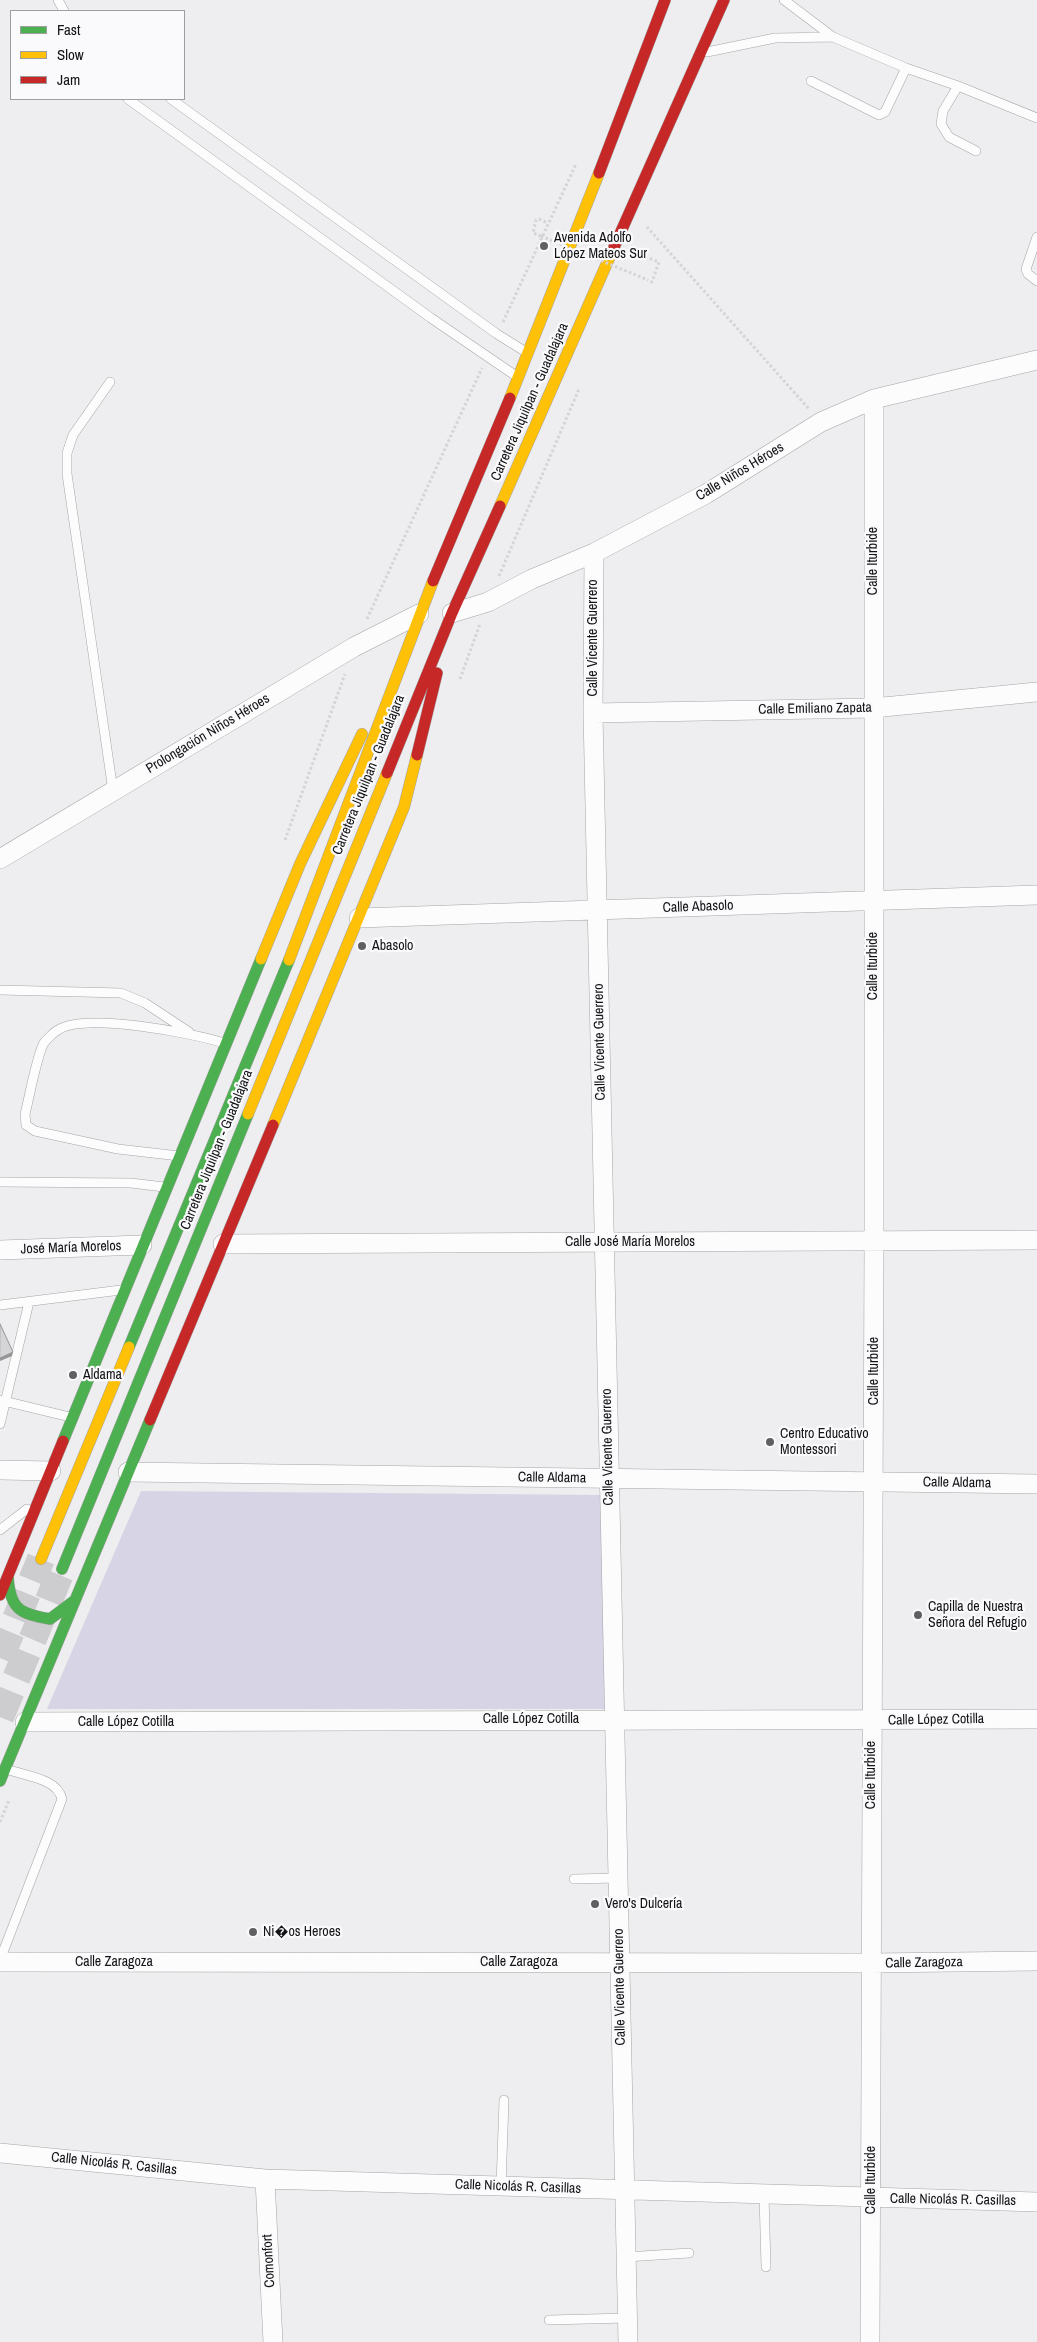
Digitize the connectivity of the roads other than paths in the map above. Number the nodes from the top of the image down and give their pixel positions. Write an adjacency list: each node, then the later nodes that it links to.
1 (665, 0): 5 (main road, Carretera Jiquilpan - Guadalajara)
2 (724, 0): 7 (main road, Carretera Jiquilpan - Guadalajara)
3 (784, 0): 6 (lane)
4 (652, 10): 5 (lane)
5 (653, 28): 17 (main road, Carretera Jiquilpan - Guadalajara)
6 (833, 37): 7 (lane); 8 (lane)
7 (702, 54): 23 (main road, Carretera Jiquilpan - Guadalajara)
8 (906, 68): 9 (lane); 10 (lane)
9 (810, 82)
10 (958, 86): 13 (lane); 14 (lane)
11 (129, 100): 19 (lane)
12 (173, 100): 17 (lane)
13 (1037, 118)
14 (976, 151)
15 (1037, 237): 16 (lane)
16 (1037, 281)
17 (529, 354): 19 (main road, Carretera Jiquilpan - Guadalajara)
18 (1037, 360): 21 (street, Calle Niños Héroes)
19 (518, 378): 24 (main road, Carretera Jiquilpan - Guadalajara)
20 (110, 382): 28 (lane)
21 (874, 399): 22 (street, Calle Niños Héroes); 26 (street, Calle Iturbide)
22 (594, 553): 23 (street, Calle Niños Héroes); 27 (street, Calle Vicente Guerrero)
23 (452, 613): 33 (main road); 61 (main road, Carretera Jiquilpan - Guadalajara)
24 (419, 614): 28 (street, Prolongación Niños Héroes); 36 (main road); 60 (main road, Carretera Jiquilpan - Guadalajara)
25 (1037, 692): 26 (street, Calle Emiliano Zapata)
26 (872, 708): 27 (street, Calle Emiliano Zapata); 31 (street, Calle Iturbide)
27 (593, 713): 32 (street, Calle Vicente Guerrero)
28 (113, 791): 29 (street, Prolongación Niños Héroes)
29 (0, 859)
30 (1037, 895): 31 (street, Calle Abasolo)
31 (873, 901): 32 (street, Calle Abasolo); 40 (street, Calle Iturbide)
32 (597, 910): 33 (street, Calle Abasolo); 42 (street, Calle Vicente Guerrero)
33 (359, 918): 43 (main road)
34 (0, 990): 35 (lane)
35 (192, 1034): 36 (lane); 37 (lane)
36 (227, 1044): 37 (main road)
37 (180, 1156): 39 (main road)
38 (0, 1182): 39 (lane)
39 (166, 1187): 44 (main road)
40 (874, 1240): 41 (street, Calle José María Morelos); 42 (street, Calle José María Morelos); 56 (street, Calle Iturbide)
41 (1037, 1240)
42 (604, 1242): 43 (street, Calle José María Morelos); 55 (street, Calle Vicente Guerrero)
43 (223, 1244): 54 (main road)
44 (142, 1245): 45 (street, José María Morelos); 46 (main road)
45 (0, 1250)
46 (127, 1289): 47 (lane); 50 (main road)
47 (29, 1302): 48 (lane); 49 (lane)
48 (0, 1305)
49 (3, 1400): 50 (lane); 51 (lane)
50 (74, 1418): 53 (main road)
51 (0, 1424)
52 (0, 1470): 53 (street)
53 (52, 1471): 58 (main road)
54 (128, 1472): 55 (street, Calle Aldama); 64 (main road)
55 (609, 1479): 56 (street, Calle Aldama); 65 (street, Calle Vicente Guerrero)
56 (873, 1482): 57 (street, Calle Aldama); 67 (street, Calle Iturbide)
57 (1037, 1484)
58 (36, 1504): 59 (lane); 62 (main road)
59 (0, 1530)
60 (41, 1559)
61 (62, 1569)
62 (8, 1577): 63 (main road); 64 (main road)
63 (0, 1595)
64 (74, 1601): 68 (main road)
65 (614, 1719): 67 (street, Calle López Cotilla); 68 (street, Calle López Cotilla); 73 (street, Calle Vicente Guerrero)
66 (1037, 1719): 67 (street, Calle López Cotilla)
67 (871, 1721): 78 (street, Calle Iturbide)
68 (16, 1724): 69 (main road)
69 (17, 1739): 70 (main road); 71 (main road)
70 (0, 1750)
71 (5, 1769): 72 (main road); 75 (lane)
72 (0, 1781)
73 (617, 1878): 74 (lane); 77 (street, Calle Vicente Guerrero)
74 (574, 1879)
75 (0, 1961): 77 (street, Calle Zaragoza)
76 (1037, 1961): 78 (street, Calle Zaragoza)
77 (619, 1962): 78 (street, Calle Zaragoza); 83 (street, Calle Vicente Guerrero)
78 (871, 1964): 85 (street, Calle Iturbide)
79 (504, 2100): 82 (lane)
80 (0, 2153): 81 (street, Calle Nicolás R. Casillas)
81 (265, 2179): 82 (street, Calle Nicolás R. Casillas); 92 (street, Comonfort)
82 (501, 2186): 83 (street, Calle Nicolás R. Casillas)
83 (624, 2190): 84 (street, Calle Nicolás R. Casillas); 88 (street, Calle Vicente Guerrero)
84 (764, 2195): 85 (street, Calle Nicolás R. Casillas); 89 (lane)
85 (871, 2198): 86 (street, Calle Nicolás R. Casillas); 94 (street, Calle Iturbide)
86 (1037, 2202)
87 (689, 2253): 88 (lane)
88 (626, 2257): 90 (street, Calle Vicente Guerrero)
89 (766, 2266)
90 (627, 2318): 91 (lane); 93 (street, Calle Vicente Guerrero)
91 (549, 2320)
92 (273, 2342)
93 (628, 2342)
94 (870, 2342)

